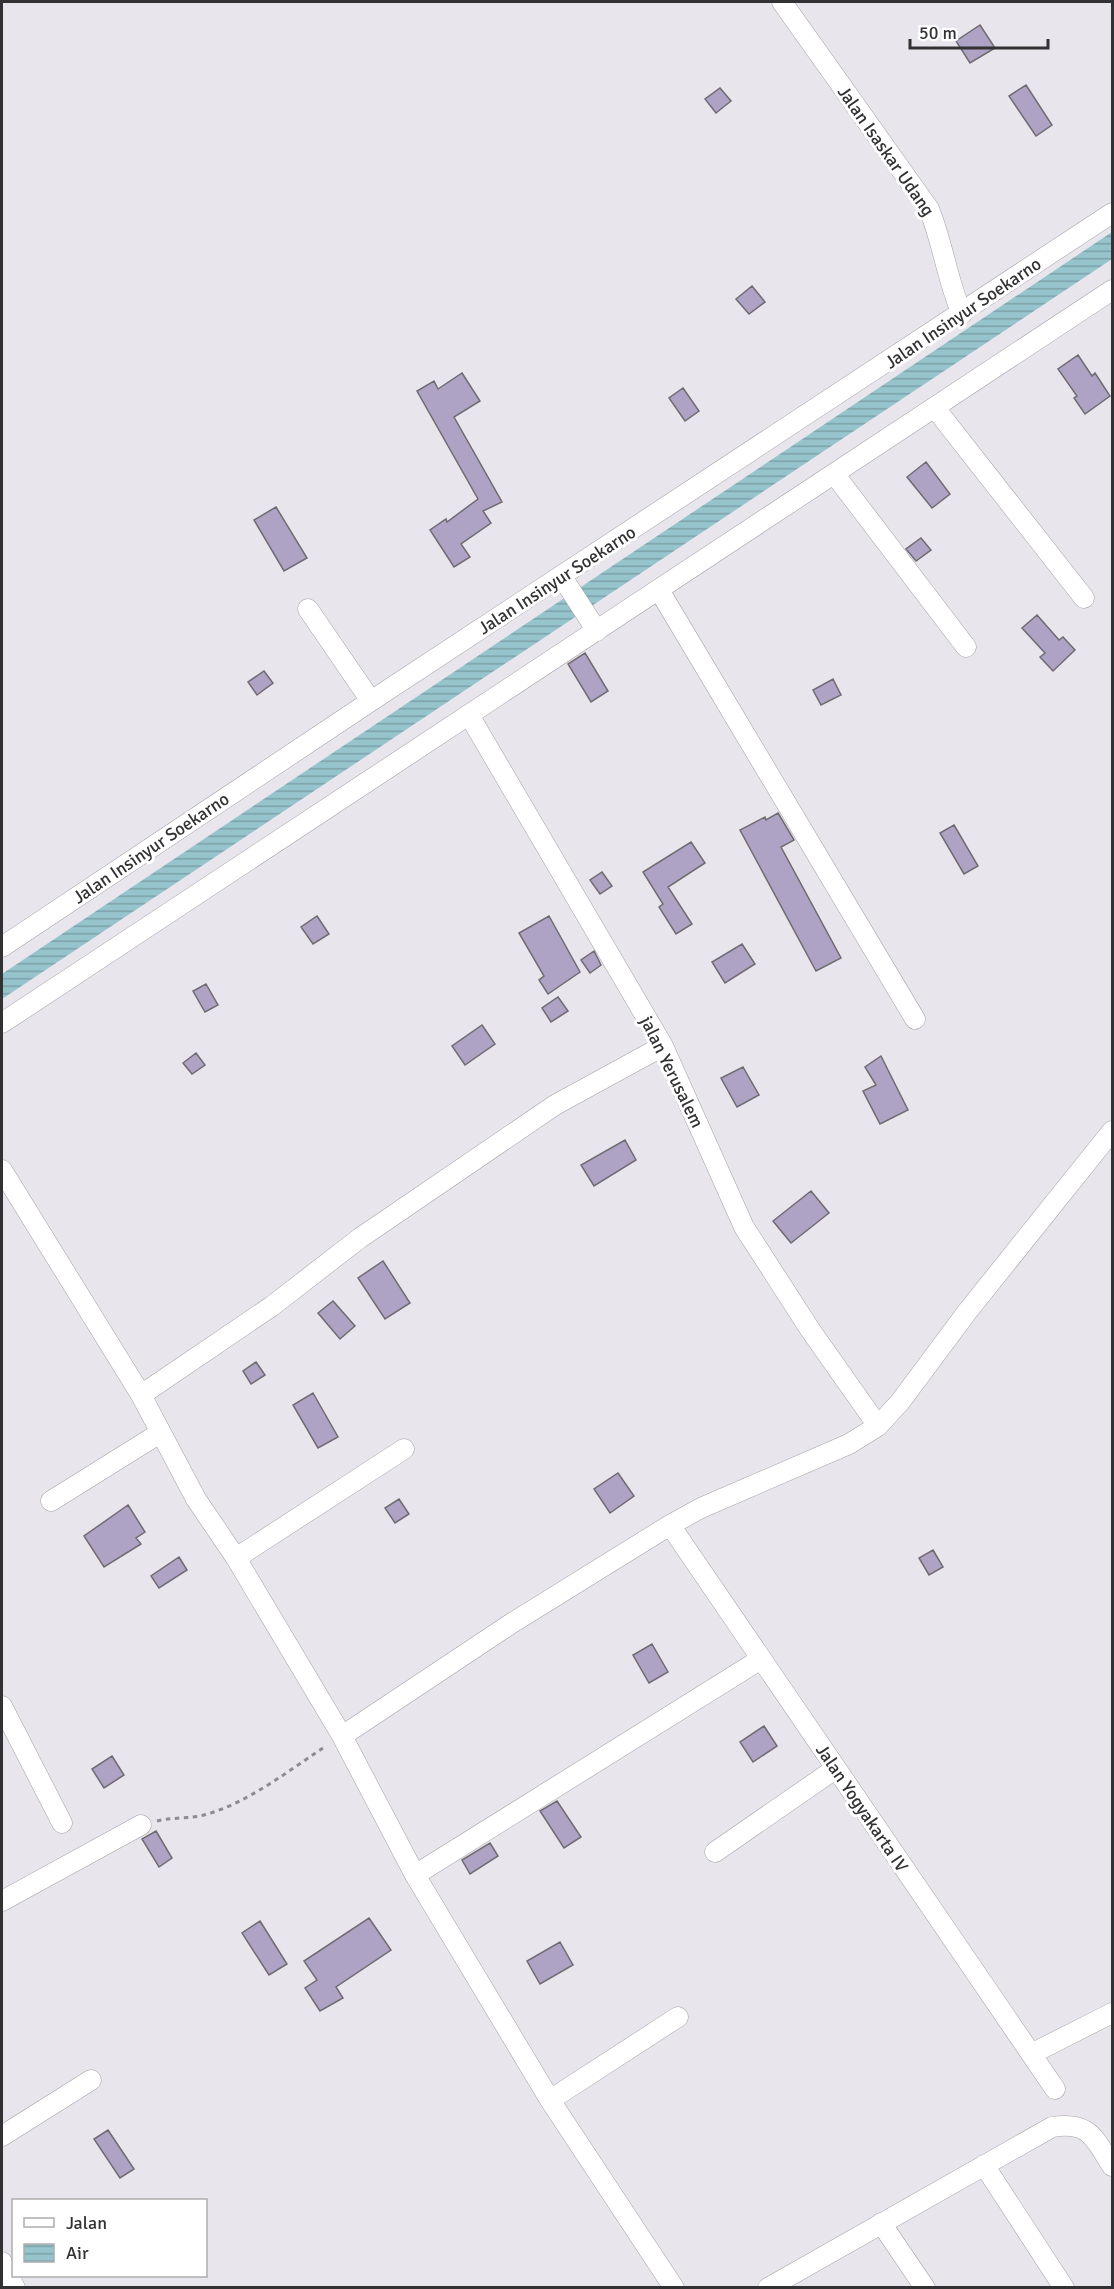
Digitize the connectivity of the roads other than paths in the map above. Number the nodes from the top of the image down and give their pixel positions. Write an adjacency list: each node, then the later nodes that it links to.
1 (782, 2): 4 (street, Jalan Isaskar Udang)
2 (1111, 218): 4 (street, Jalan Insinyur Soekarno)
3 (1113, 290): 5 (street)
4 (962, 314): 7 (street, Jalan Insinyur Soekarno)
5 (935, 408): 6 (street); 9 (street)
6 (835, 475): 8 (street); 12 (street)
7 (568, 585): 11 (street); 13 (street, Jalan Insinyur Soekarno)
8 (659, 590): 11 (street); 16 (street)
9 (1084, 598)
10 (308, 609): 13 (street)
11 (597, 631): 14 (street)
12 (966, 646)
13 (371, 701): 15 (street, Jalan Insinyur Soekarno)
14 (469, 715): 17 (street); 18 (street, jalan Yerusalem)
15 (2, 947)
16 (915, 1019)
17 (2, 1023)
18 (663, 1046): 21 (street); 22 (street, jalan Yerusalem)
19 (1111, 1137): 22 (street)
20 (2, 1170): 21 (street)
21 (141, 1395): 23 (street)
22 (878, 1426): 26 (street)
23 (159, 1433): 25 (street); 27 (street)
24 (404, 1449): 27 (street)
25 (51, 1502)
26 (670, 1525): 28 (street, Jalan Yogyakarta IV); 30 (street)
27 (236, 1558): 30 (street)
28 (761, 1659): 31 (street, Jalan Yogyakarta IV); 35 (street)
29 (2, 1706): 32 (street)
30 (342, 1736): 35 (street)
31 (835, 1769): 34 (street); 39 (street, Jalan Yogyakarta IV)
32 (62, 1823)
33 (141, 1825): 36 (street)
34 (715, 1852)
35 (415, 1875): 42 (street)
36 (2, 1901)
37 (1113, 2013): 39 (street)
38 (678, 2017): 42 (street)
39 (1031, 2054): 41 (street, Jalan Yogyakarta IV)
40 (91, 2080): 43 (street)
41 (1055, 2089)
42 (550, 2100): 49 (street)
43 (2, 2136)
44 (984, 2165): 45 (street); 46 (street); 52 (street)
45 (1113, 2166)
46 (881, 2223): 50 (street); 51 (street)
47 (2, 2262): 48 (street)
48 (15, 2288)
49 (674, 2288)
50 (768, 2288)
51 (925, 2288)
52 (1064, 2288)

